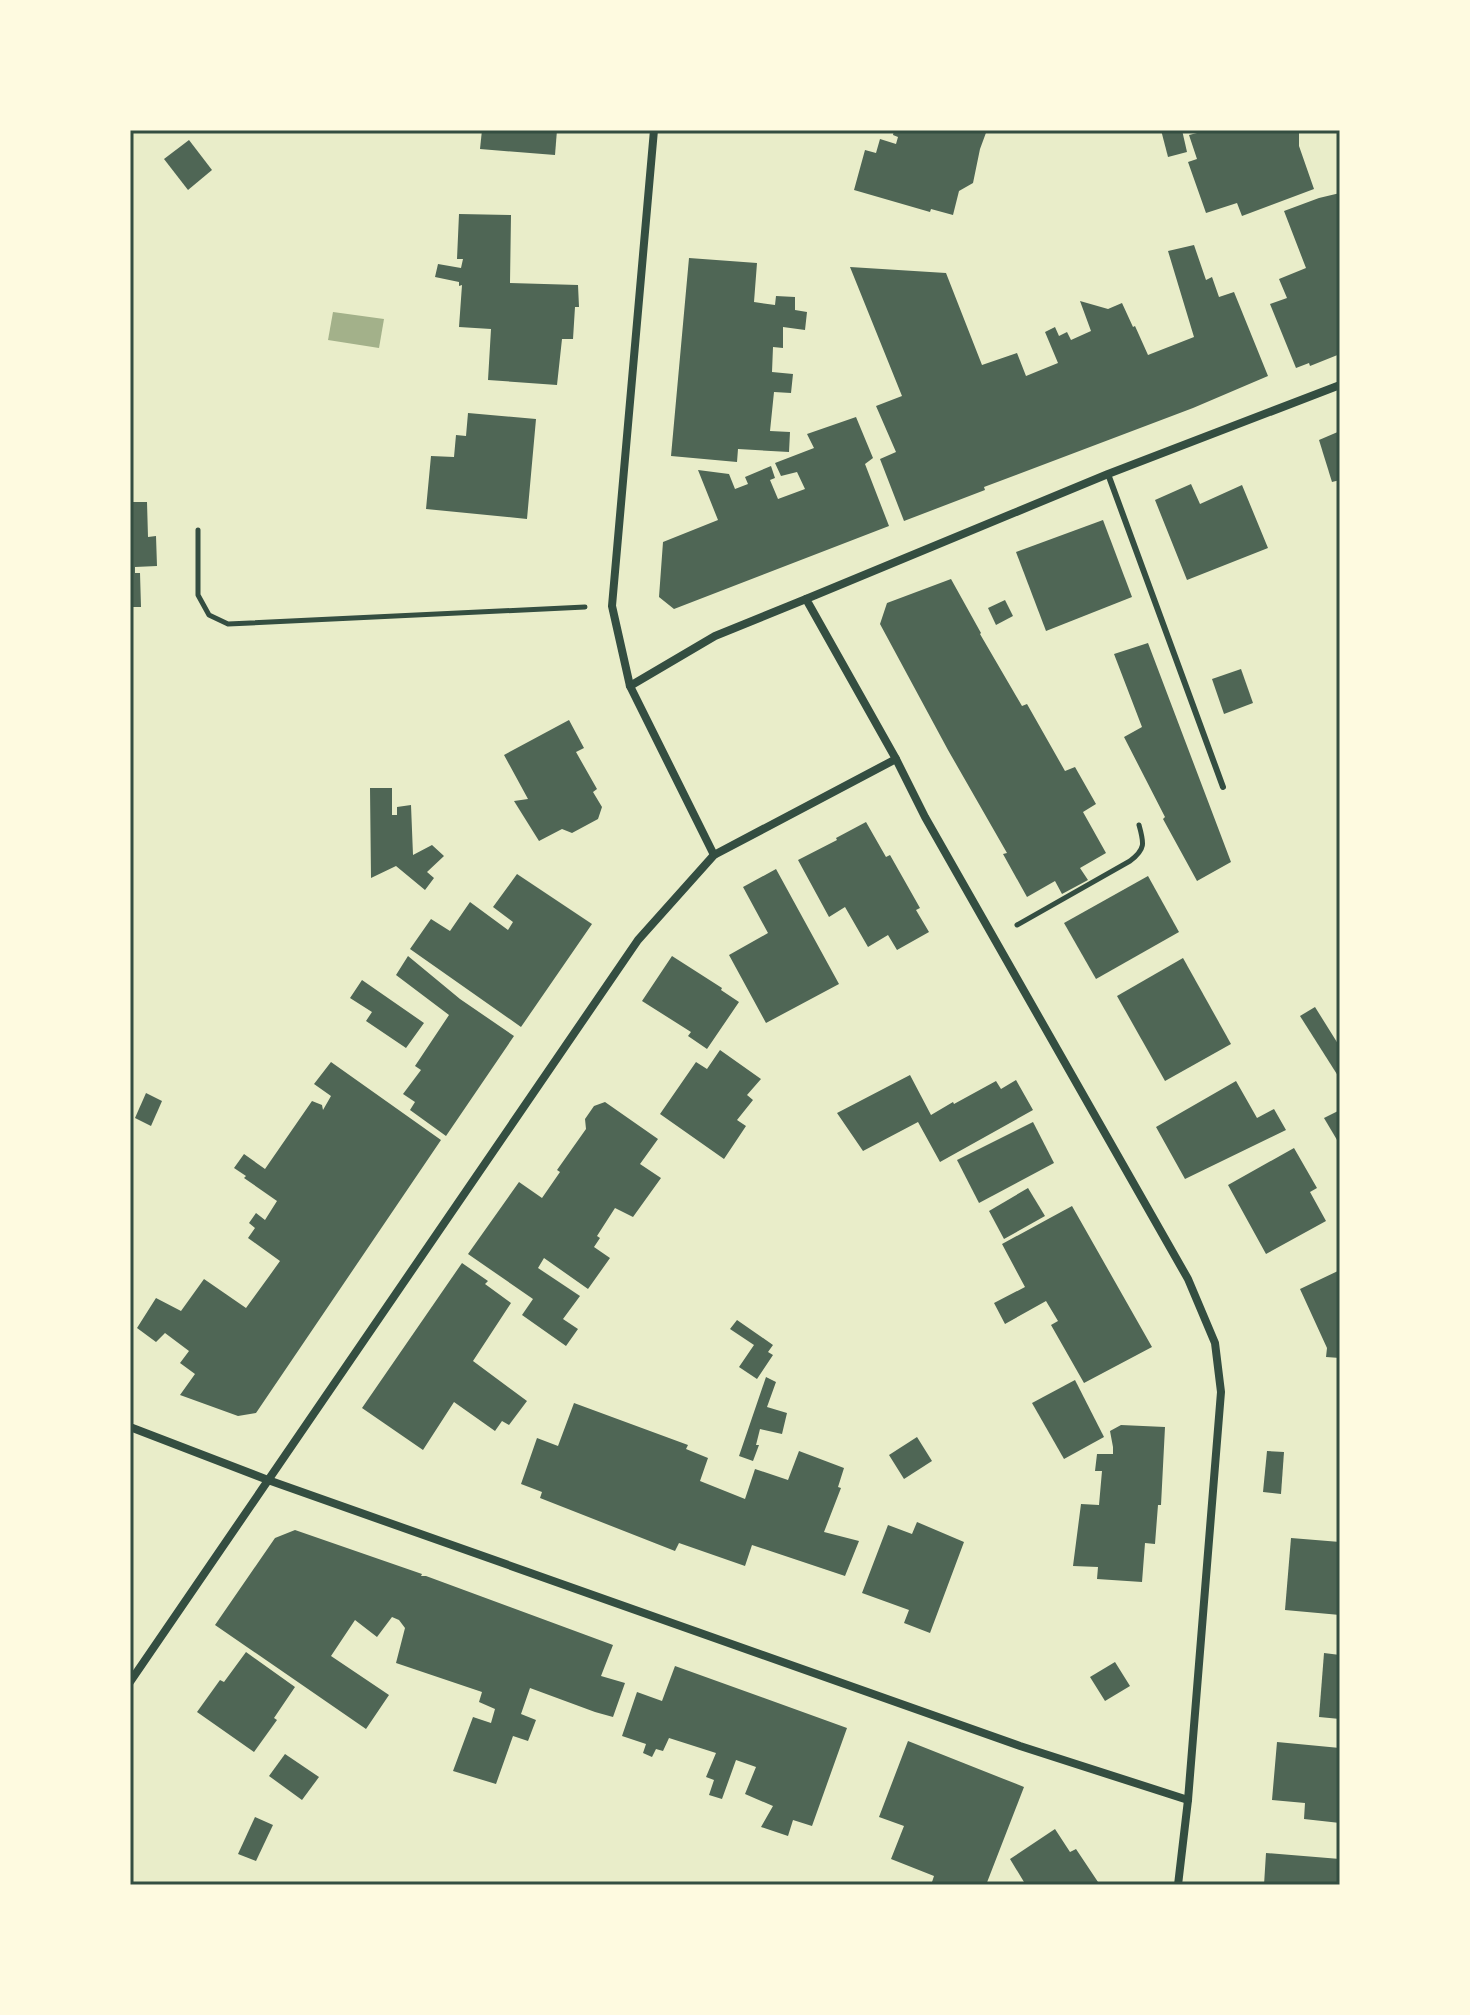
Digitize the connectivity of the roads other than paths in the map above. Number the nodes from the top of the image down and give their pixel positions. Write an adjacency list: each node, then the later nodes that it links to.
1 (654, 130): 5 (street)
2 (1340, 385): 3 (street)
3 (1108, 474): 4 (street); 7 (lane)
4 (806, 599): 5 (street); 6 (street)
5 (630, 686): 8 (street)
6 (896, 759): 8 (street); 12 (street)
7 (1223, 787)
8 (714, 855): 10 (street)
9 (130, 1427): 10 (street)
10 (268, 1480): 11 (street); 12 (street)
11 (130, 1682)
12 (1188, 1800): 13 (street)
13 (1178, 1885)

